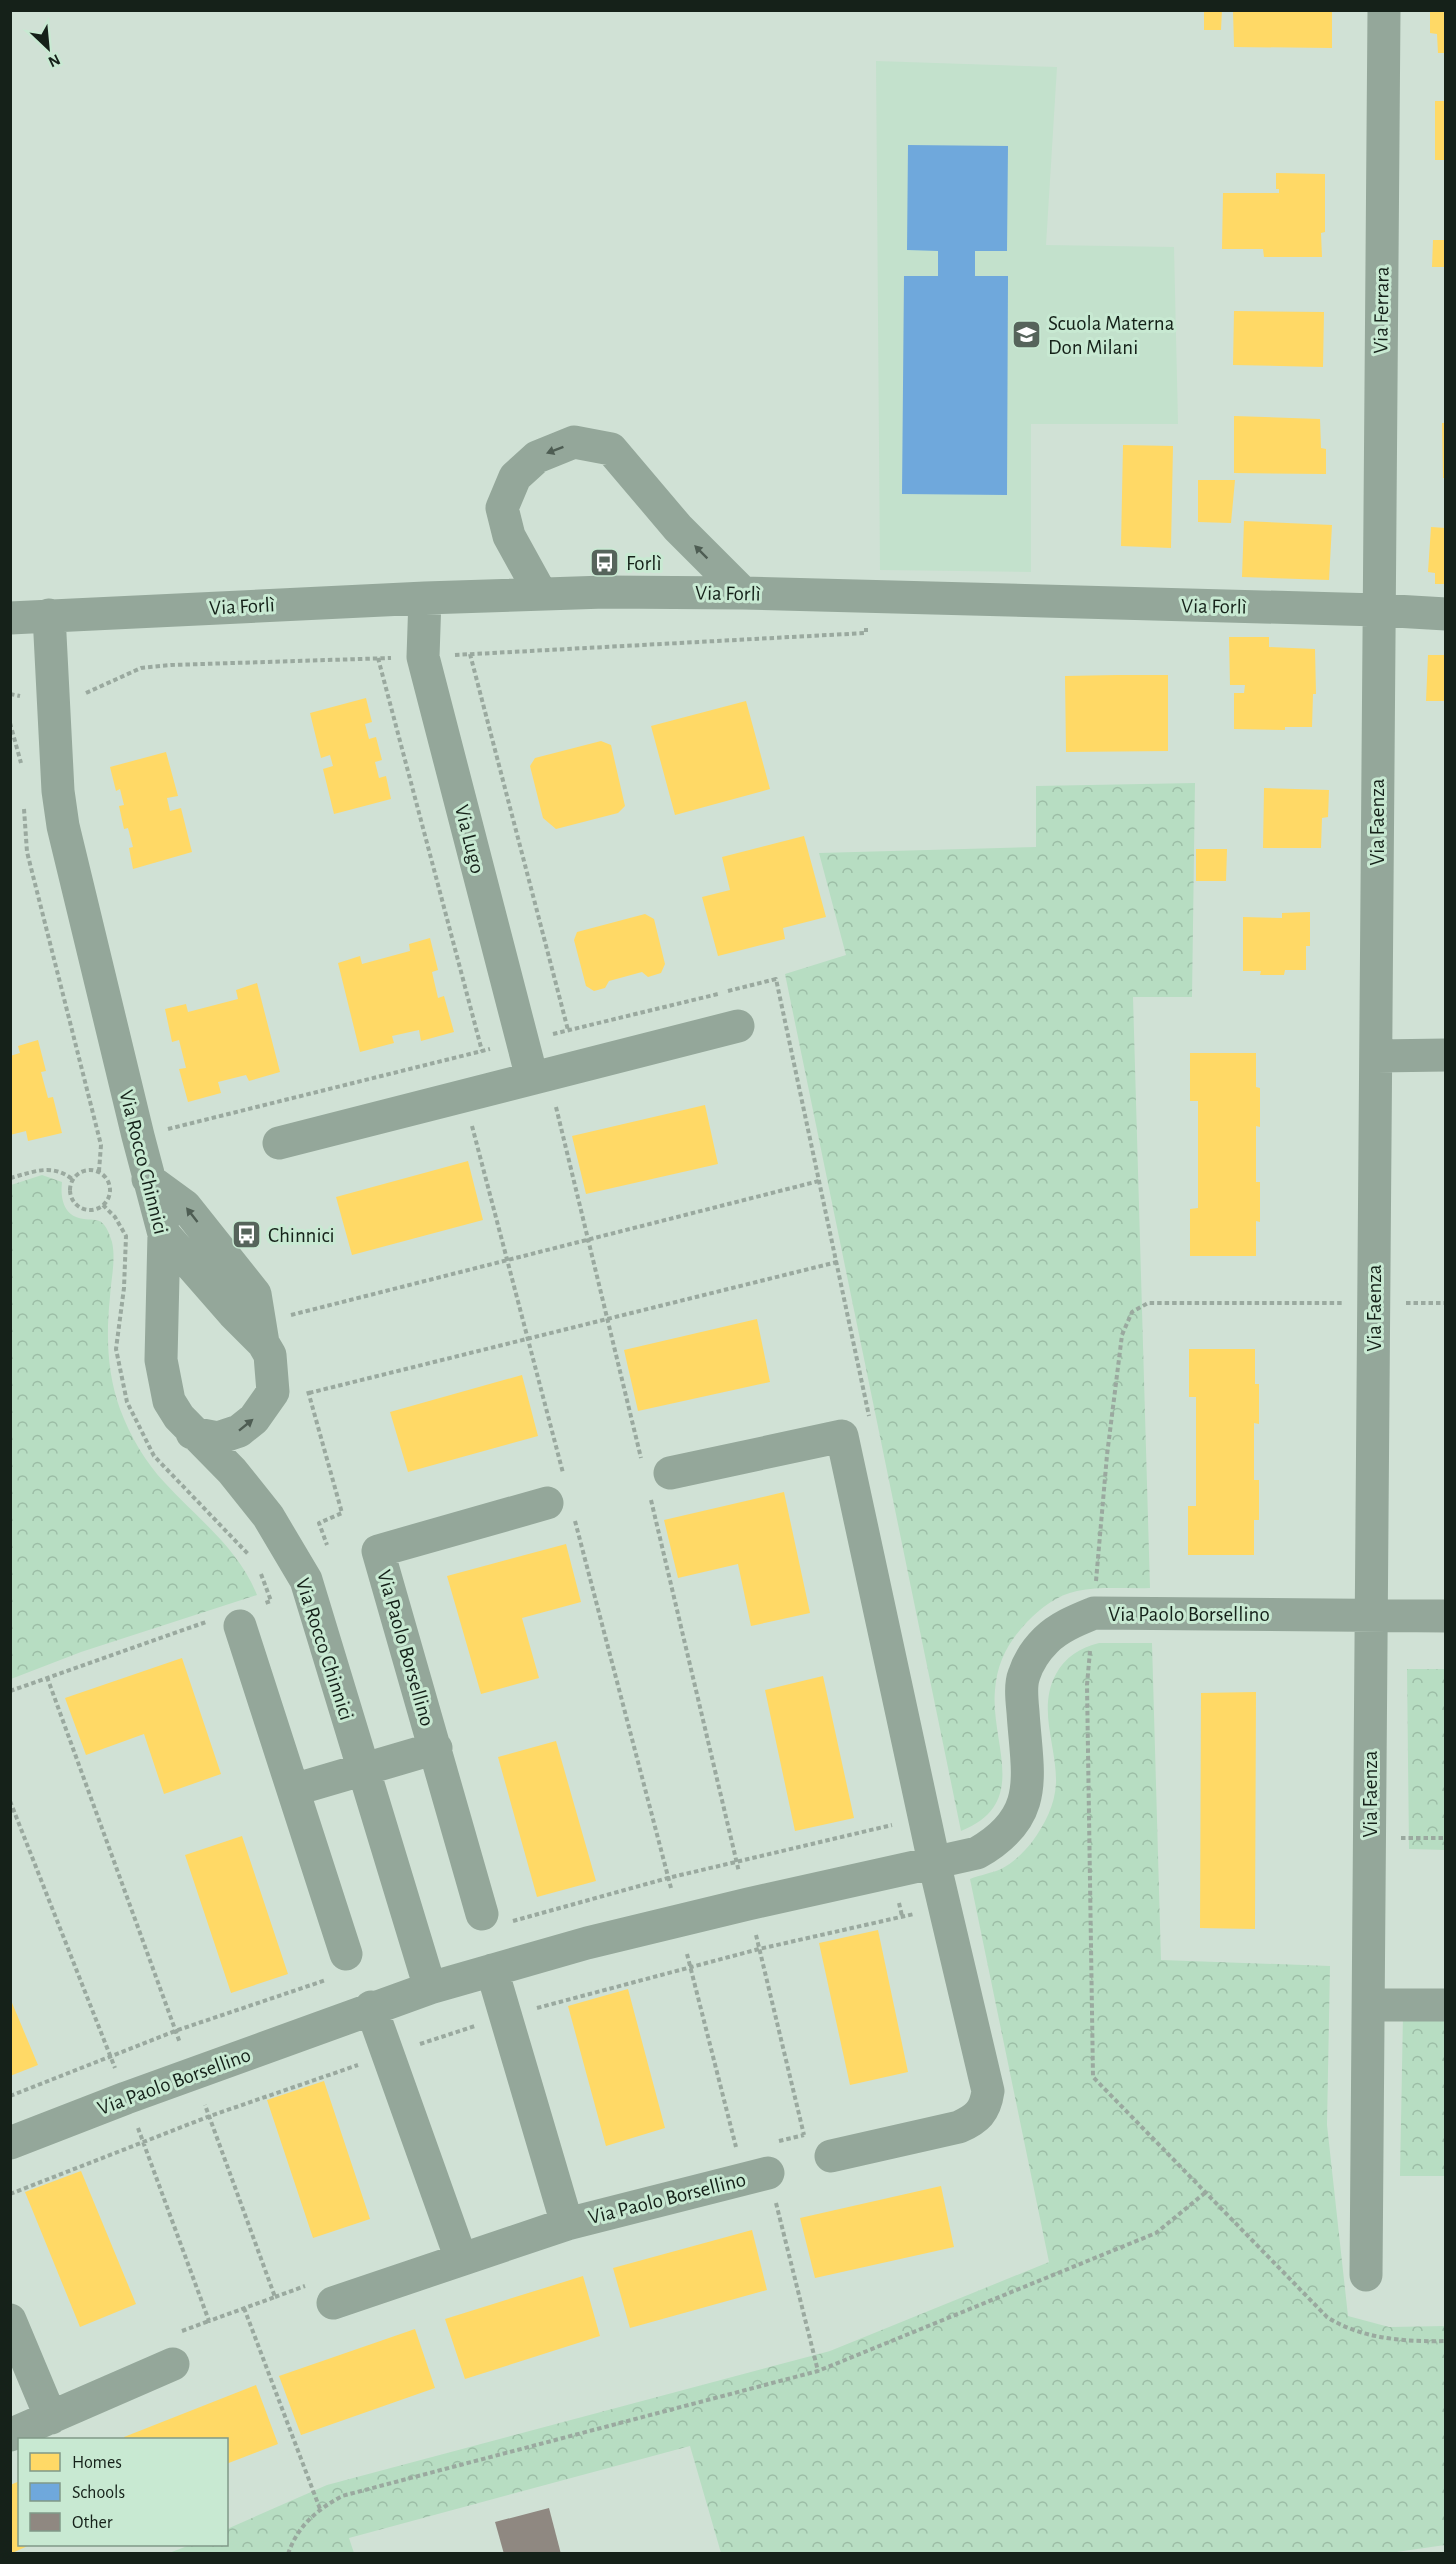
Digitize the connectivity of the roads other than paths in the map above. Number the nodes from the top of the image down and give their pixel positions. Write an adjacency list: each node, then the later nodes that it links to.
1 (1384, 10): 5 (street, Via Ferrara)
2 (743, 593): 3 (street, Via Forlì); 3 (street, one-way to 3); 5 (street, Via Forlì)
3 (542, 594): 4 (street, Via Forlì)
4 (425, 598): 7 (street, Via Forlì); 12 (street, Via Lugo)
5 (1378, 610): 6 (street, Via Forlì); 11 (street, Via Faenza)
6 (1446, 614)
7 (49, 615): 8 (street, Via Forlì); 14 (street, Via Rocco Chinnici)
8 (10, 618)
9 (738, 1026): 12 (street)
10 (1446, 1055): 11 (street)
11 (1377, 1056): 21 (street, Via Faenza)
12 (540, 1076): 13 (street)
13 (279, 1143)
14 (148, 1179): 15 (street, Via Rocco Chinnici); 16 (street, one-way to 14)
15 (164, 1234): 16 (street); 17 (street, Via Rocco Chinnici)
16 (263, 1343): 17 (street, one-way to 16)
17 (192, 1433): 24 (street, Via Rocco Chinnici)
18 (654, 1477): 26 (street)
19 (560, 1507): 23 (street, Via Paolo Borsellino)
20 (250, 1615): 25 (street)
21 (1372, 1615): 22 (street, Via Paolo Borsellino); 26 (street, Via Paolo Borsellino); 31 (street, Via Faenza)
22 (1446, 1616)
23 (436, 1748): 24 (street); 27 (street, Via Paolo Borsellino)
24 (363, 1768): 25 (street); 30 (street, Via Rocco Chinnici)
25 (293, 1790): 28 (street)
26 (934, 1862): 29 (street, Via Paolo Borsellino); 35 (street)
27 (493, 1919)
28 (340, 1966)
29 (477, 1974): 30 (street, Via Paolo Borsellino); 37 (street, Via Paolo Borsellino)
30 (430, 1988): 33 (street, Via Paolo Borsellino)
31 (1369, 2005): 32 (street); 39 (street, Via Faenza)
32 (1446, 2005)
33 (371, 2007): 34 (street, Via Paolo Borsellino); 38 (street)
34 (10, 2143)
35 (831, 2156)
36 (768, 2173): 37 (street, Via Paolo Borsellino)
37 (567, 2224): 38 (street, Via Paolo Borsellino)
38 (461, 2259): 40 (street, Via Paolo Borsellino)
39 (1366, 2275)
40 (333, 2303)
41 (10, 2320): 43 (street)
42 (173, 2364): 43 (street)
43 (51, 2418): 44 (street)
44 (10, 2435)

